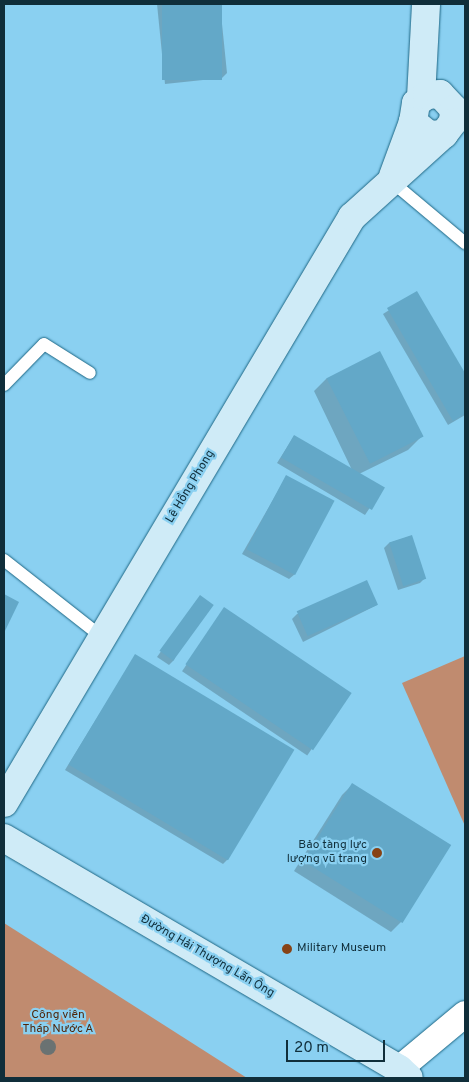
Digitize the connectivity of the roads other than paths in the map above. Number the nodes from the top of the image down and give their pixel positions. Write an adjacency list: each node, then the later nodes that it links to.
1 (426, 4): 2 (main road, Lê Hồng Phong)
2 (417, 110): 3 (main road); 3 (main road); 4 (main road, Lê Hồng Phong)
3 (454, 120): 4 (main road, Lê Hồng Phong)
4 (391, 181): 5 (lane); 9 (main road, Lê Hồng Phong)
5 (465, 244)
6 (90, 373): 7 (lane)
7 (4, 385)
8 (4, 560): 9 (lane)
9 (102, 638): 10 (main road, Lê Hồng Phong)
10 (4, 803)
11 (4, 838): 13 (main road, Đường Hải Thượng Lãn Ông)
12 (465, 1014): 13 (street)
13 (404, 1074)

